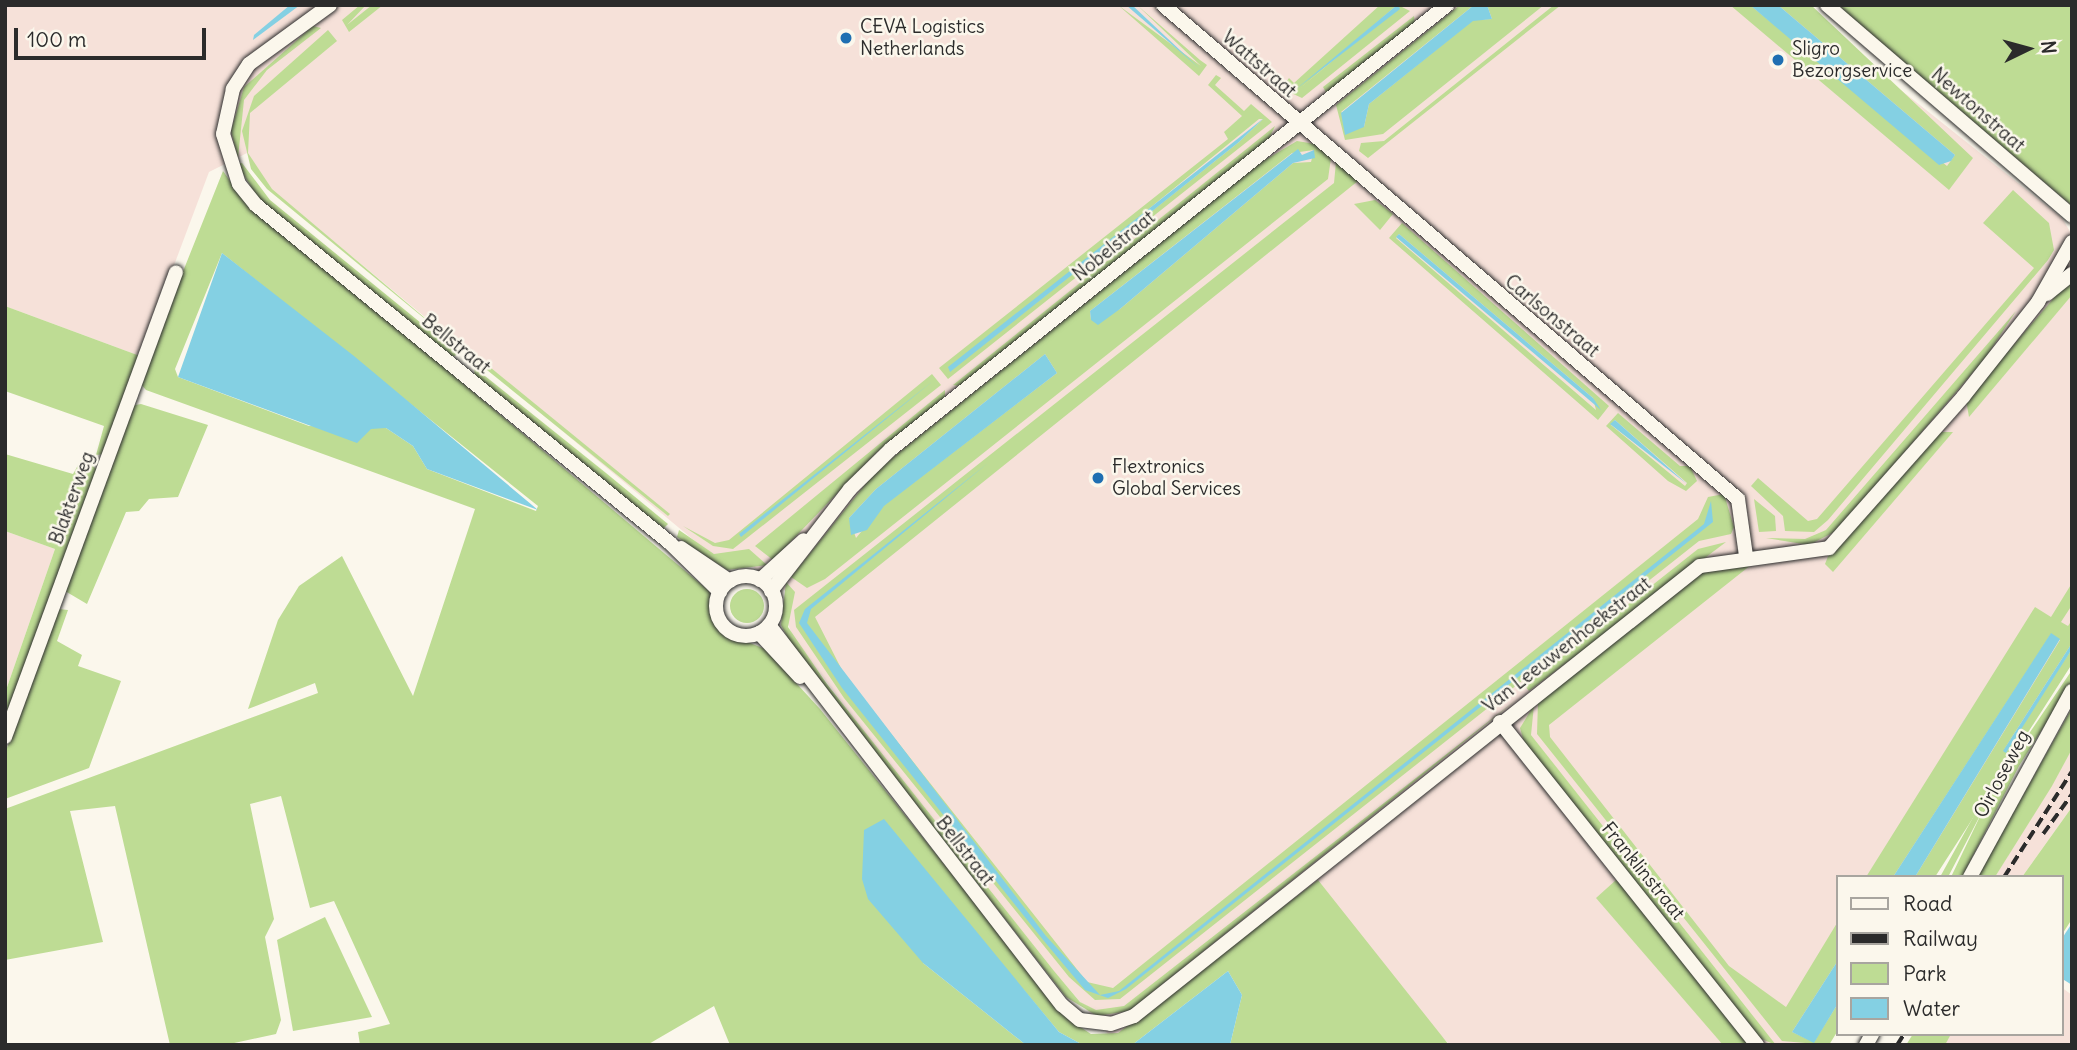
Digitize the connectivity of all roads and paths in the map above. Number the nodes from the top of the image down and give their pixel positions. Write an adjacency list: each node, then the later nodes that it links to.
1 (330, 5): 12 (street, Bellstraat)
2 (1163, 5): 5 (street, Wattstraat)
3 (1447, 5): 5 (street, Nobelstraat)
4 (1827, 5): 6 (street, Newtonstraat)
5 (1298, 124): 11 (street, Nobelstraat); 13 (street, Carlsonstraat)
6 (2072, 216)
7 (2072, 242): 10 (street, Van Leeuwenhoekstraat)
8 (176, 272): 21 (street, Blakterweg)
9 (2072, 274): 10 (street, Van Leeuwenhoekstraat)
10 (2038, 302): 13 (street, Van Leeuwenhoekstraat)
11 (816, 531): 14 (street, Nobelstraat); 16 (street, Nobelstraat)
12 (670, 543): 15 (street, Bellstraat); 17 (street, Bellstraat)
13 (1746, 556): 20 (street, Van Leeuwenhoekstraat)
14 (760, 580): 15 (street); 16 (street)
15 (730, 581): 17 (street)
16 (771, 591): 18 (street)
17 (720, 592): 18 (street)
18 (764, 629): 23 (street, Bellstraat)
19 (2072, 691): 22 (street, Oirloseweg)
20 (1500, 722): 23 (street, Van Leeuwenhoekstraat); 24 (street, Franklinstraat)
21 (5, 737)
22 (1971, 875)
23 (1096, 1024)
24 (1757, 1045)

